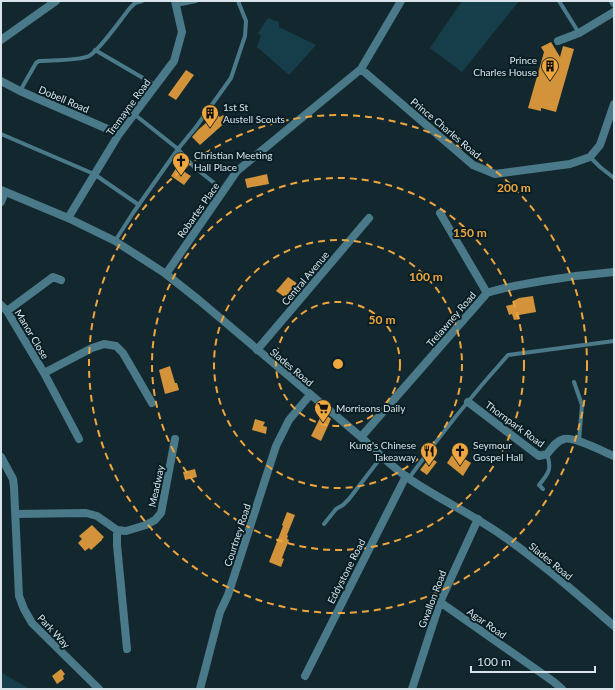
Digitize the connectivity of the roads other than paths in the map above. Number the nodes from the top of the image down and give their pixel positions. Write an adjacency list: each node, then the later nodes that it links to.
1 (142, 1): 12 (lane)
2 (196, 1): 7 (lane)
3 (238, 1): 21 (lane)
4 (401, 1): 13 (street)
5 (559, 1): 9 (lane)
6 (51, 2): 10 (street)
7 (176, 3): 15 (street, Tremayne Road)
8 (614, 12): 9 (street)
9 (579, 33): 11 (street)
10 (1, 40)
11 (558, 41)
12 (95, 50): 15 (lane); 16 (lane)
13 (361, 69): 22 (street, Prince Charles Road); 26 (street, Robartes Place)
14 (1, 81): 16 (street, Dobell Road)
15 (156, 86): 18 (street, Tremayne Road)
16 (20, 91): 20 (street, Dobell Road)
17 (614, 104): 22 (street)
18 (134, 114): 20 (street, Tremayne Road); 21 (lane)
19 (1, 134): 23 (lane)
20 (119, 134): 23 (street, Tremayne Road)
21 (178, 149): 26 (lane); 28 (lane)
22 (590, 157): 24 (lane)
23 (94, 174): 28 (lane); 30 (street, Tremayne Road)
24 (614, 178)
25 (3, 191): 27 (street); 30 (street, Slades Road)
26 (224, 191): 34 (street, Robartes Place)
27 (1, 202)
28 (138, 205): 32 (lane)
29 (440, 213): 36 (street)
30 (68, 218): 32 (street, Slades Road)
31 (369, 218): 39 (street, Central Avenue)
32 (115, 241): 34 (street, Slades Road)
33 (614, 272): 36 (street, Trelawney Road)
34 (166, 274): 39 (street, Slades Road)
35 (61, 280): 37 (street)
36 (487, 293): 45 (street, Trelawney Road)
37 (4, 308): 40 (street, Manor Close)
38 (614, 341): 43 (lane)
39 (257, 350): 42 (street, Slades Road)
40 (44, 373): 44 (street, Manor Close); 46 (street, Manor Close)
41 (574, 382): 48 (lane)
42 (310, 395): 45 (street, Slades Road); 64 (street, Courtney Road)
43 (468, 402): 49 (street, Thornpark Road); 53 (lane)
44 (152, 403)
45 (361, 437): 50 (street, Slades Road)
46 (80, 439)
47 (175, 439): 58 (street, Meadway)
48 (579, 442): 49 (street, Thornpark Road); 51 (street, Thornpark Road)
49 (547, 454): 54 (lane)
50 (382, 456): 53 (street, Slades Road); 57 (lane)
51 (614, 456)
52 (1, 457): 55 (street, Park Way)
53 (407, 477): 56 (street, Slades Road); 62 (street, Eddystone Road)
54 (544, 489)
55 (16, 514): 58 (street); 63 (street, Park Way)
56 (478, 519): 59 (street, Gwallon Road); 60 (street, Slades Road)
57 (324, 524)
58 (117, 530): 61 (street)
59 (440, 602): 65 (street, Gwallon Road); 66 (street, Agar Road)
60 (614, 626)
61 (127, 649)
62 (305, 676)
63 (99, 689)
64 (200, 689)
65 (412, 689)
66 (562, 689)

